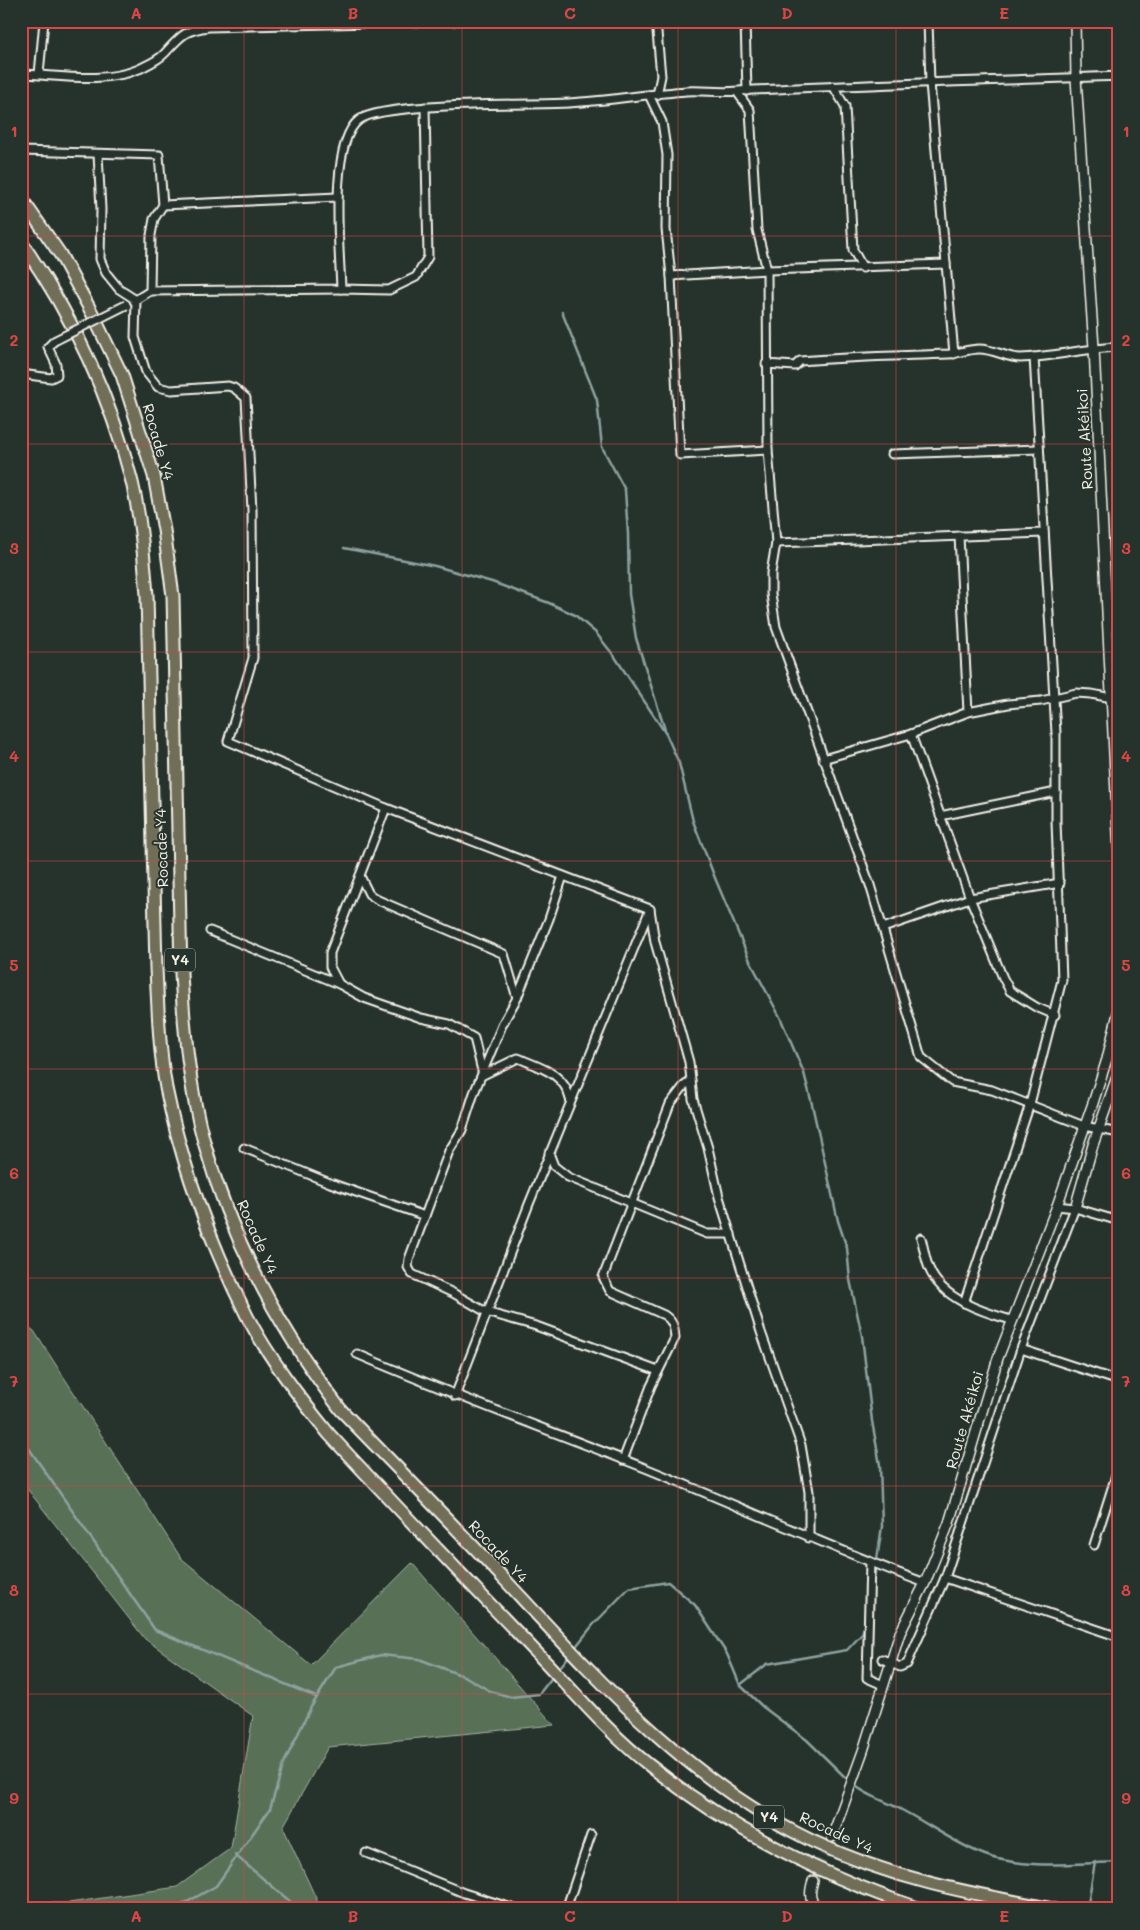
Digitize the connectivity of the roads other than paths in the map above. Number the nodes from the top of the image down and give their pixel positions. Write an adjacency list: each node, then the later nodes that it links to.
1 (44, 21): 8 (street)
2 (455, 21): 8 (street)
3 (656, 21): 15 (street)
4 (745, 21): 13 (street)
5 (928, 21): 11 (street)
6 (1075, 21): 10 (street, Route Akéikoi)
7 (21, 74): 8 (street)
8 (40, 74)
9 (1119, 76): 10 (street)
10 (1076, 78): 11 (street); 31 (street, Route Akéikoi)
11 (930, 83): 12 (street); 23 (street)
12 (833, 86): 13 (street); 24 (street)
13 (747, 91): 14 (street)
14 (738, 92): 15 (street); 25 (street)
15 (653, 95): 16 (street); 26 (street)
16 (424, 108): 19 (street); 27 (street)
17 (21, 151): 18 (street)
18 (98, 154): 21 (street); 29 (street)
19 (338, 197): 21 (street); 27 (street)
20 (21, 198): 107 (highway, Rocade Y4 / Y4)
21 (163, 205): 28 (street)
22 (21, 242): 106 (highway, Rocade Y4 / Y4)
23 (946, 264): 24 (street); 32 (street)
24 (863, 268): 25 (street)
25 (766, 270): 26 (street); 34 (street)
26 (671, 276): 37 (street)
27 (341, 289): 28 (street)
28 (150, 291): 29 (street)
29 (136, 300): 35 (street, bridge); 50 (street)
30 (1119, 347): 31 (street)
31 (1094, 348): 33 (street); 43 (street, Route Akéikoi)
32 (954, 354): 33 (street); 34 (street)
33 (1034, 357): 36 (street)
34 (766, 364): 37 (street)
35 (21, 374)
36 (1039, 449): 38 (street); 39 (street)
37 (768, 450): 41 (street)
38 (892, 454)
39 (1044, 533): 40 (street); 44 (street)
40 (959, 536): 41 (street); 46 (street)
41 (776, 543): 48 (street)
42 (1119, 614): 43 (street)
43 (1108, 615): 45 (street, Route Akéikoi)
44 (1053, 699): 45 (street); 46 (street); 49 (street)
45 (1115, 704): 52 (street, Route Akéikoi)
46 (968, 712): 47 (street)
47 (911, 734): 48 (street); 51 (street)
48 (823, 759): 58 (street)
49 (1056, 792): 51 (street); 55 (street)
50 (386, 808): 53 (street); 54 (street)
51 (940, 816): 56 (street)
52 (1119, 855)
53 (360, 876): 60 (street); 61 (street)
54 (563, 876): 57 (street); 61 (street)
55 (1060, 883): 56 (street); 63 (street)
56 (970, 898): 58 (street); 63 (street)
57 (650, 909): 66 (street); 67 (street)
58 (883, 928): 68 (street)
59 (210, 931): 60 (street)
60 (339, 984): 65 (street)
61 (517, 998): 65 (street)
62 (1119, 1009): 69 (street, Route Akéikoi)
63 (1055, 1015): 68 (street)
64 (1119, 1071): 70 (street)
65 (483, 1075): 67 (street); 77 (street)
66 (691, 1081): 74 (street); 79 (street)
67 (571, 1100): 73 (street)
68 (1030, 1104): 69 (street); 81 (street)
69 (1084, 1126): 70 (street); 75 (street, Route Akéikoi)
70 (1098, 1130): 71 (street); 76 (street)
71 (1119, 1133)
72 (244, 1148): 77 (street)
73 (549, 1153): 74 (street); 82 (street)
74 (632, 1204): 79 (street); 86 (street)
75 (1057, 1206): 76 (street); 83 (street, Route Akéikoi)
76 (1075, 1208): 78 (street); 84 (street)
77 (425, 1216): 82 (street)
78 (1119, 1222)
79 (731, 1234): 91 (street)
80 (921, 1238): 81 (street)
81 (964, 1303): 83 (street)
82 (486, 1312): 86 (street); 88 (street)
83 (1011, 1320): 95 (street, Route Akéikoi)
84 (1021, 1349): 87 (street); 94 (street)
85 (357, 1354): 88 (street)
86 (658, 1371): 89 (street)
87 (1119, 1381)
88 (455, 1396): 89 (street)
89 (623, 1460): 91 (street)
90 (1119, 1466): 92 (street)
91 (808, 1538): 93 (street)
92 (1094, 1545)
93 (870, 1562): 95 (street); 98 (street)
94 (946, 1578): 96 (street); 97 (street)
95 (925, 1583): 97 (street, Route Akéikoi)
96 (1119, 1637)
97 (886, 1662): 98 (street, Route Akéikoi)
98 (883, 1685): 100 (street, Route Akéikoi)
99 (591, 1835): 104 (street)
100 (832, 1836)
101 (366, 1853): 103 (street)
102 (813, 1881): 105 (street)
103 (515, 1909)
104 (566, 1909)
105 (820, 1909)
106 (921, 1909)
107 (1053, 1909)

